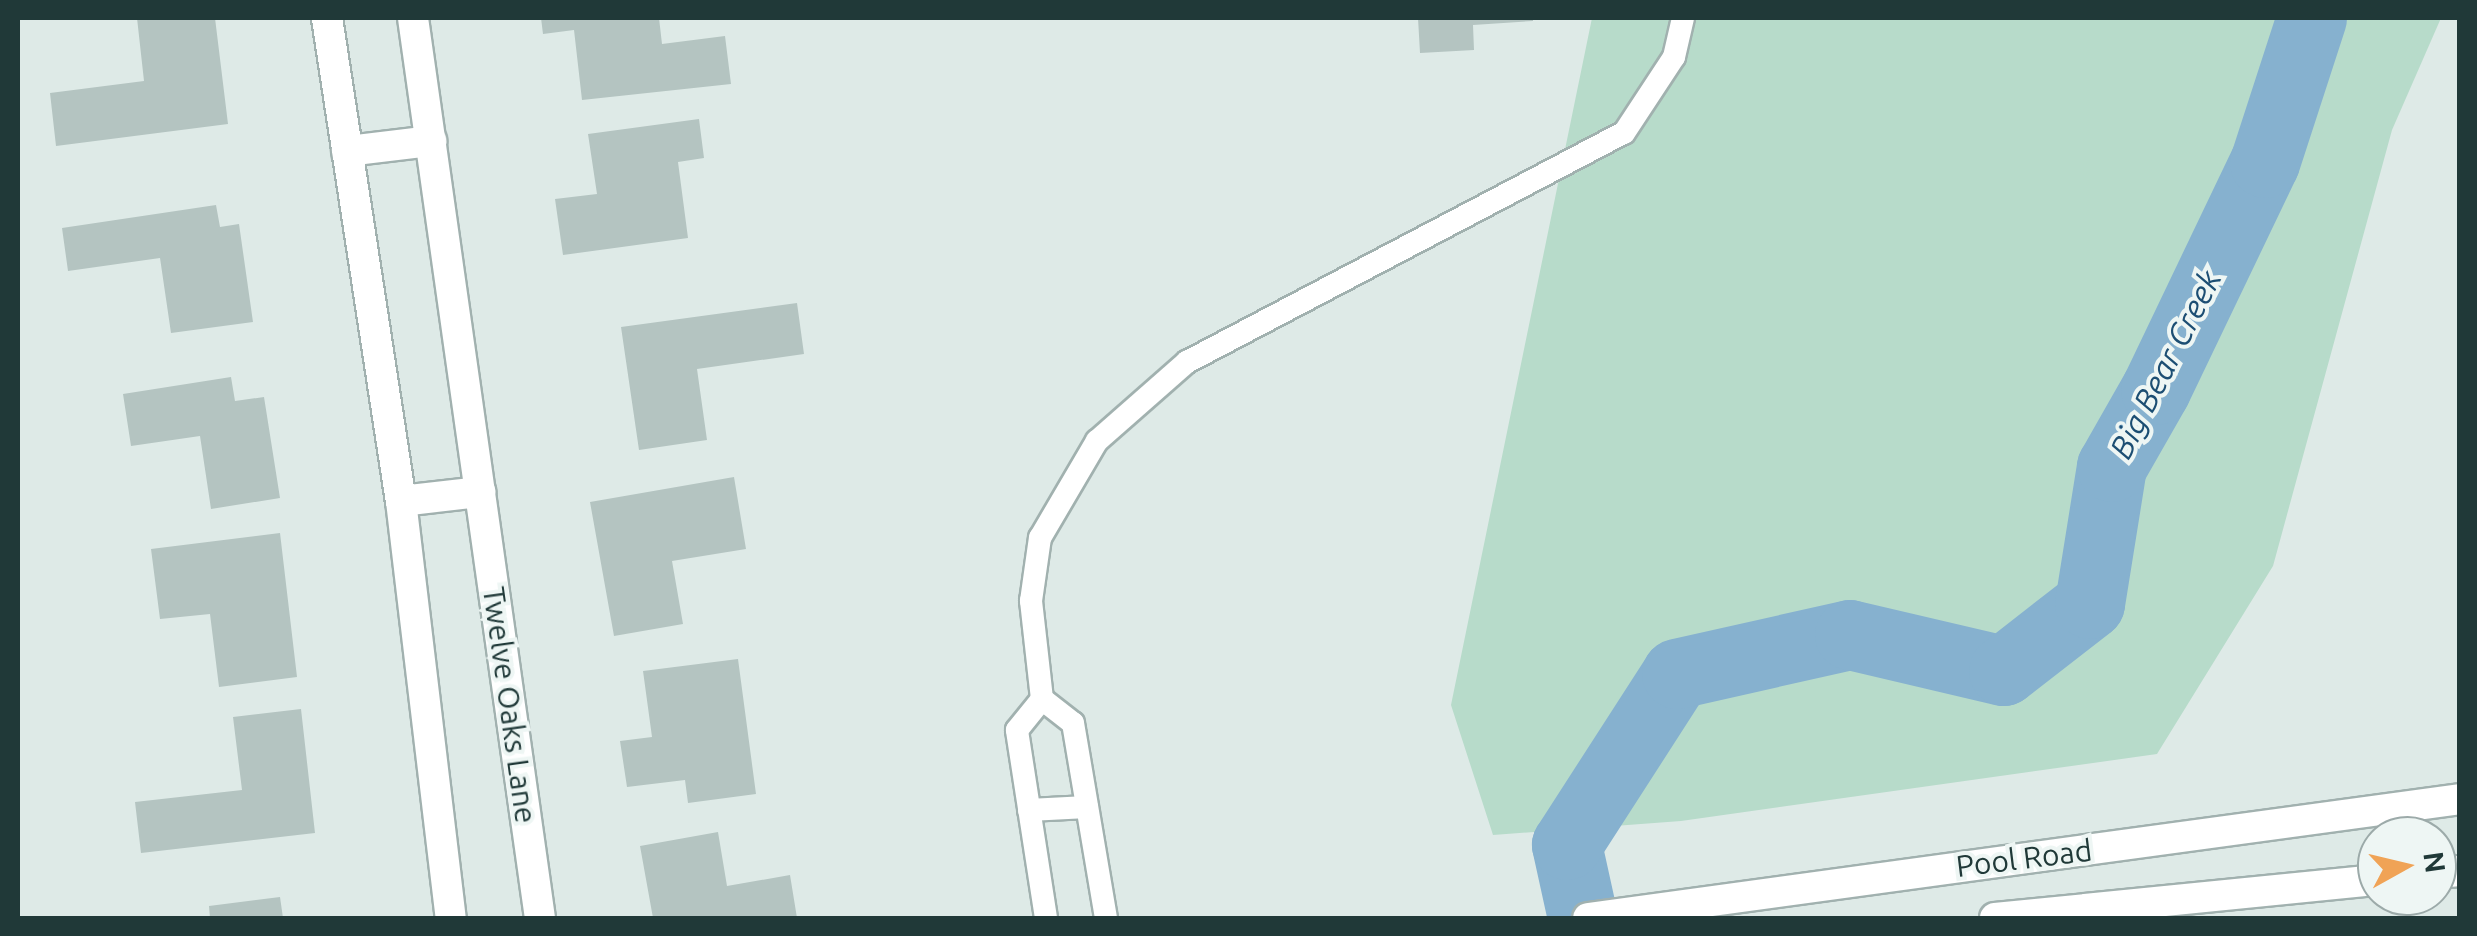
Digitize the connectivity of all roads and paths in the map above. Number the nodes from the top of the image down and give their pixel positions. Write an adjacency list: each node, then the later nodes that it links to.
1 (327, 18): 5 (street)
2 (413, 18): 4 (street, Twelve Oaks Lane)
3 (1683, 18): 8 (lane)
4 (431, 141): 5 (street); 6 (street, Twelve Oaks Lane)
5 (348, 151): 7 (street)
6 (480, 492): 7 (street); 14 (street, Twelve Oaks Lane)
7 (401, 502): 13 (street)
8 (1042, 699): 10 (lane); 11 (lane)
9 (2460, 799): 17 (street, Pool Road)
10 (1088, 807): 11 (lane); 16 (lane)
11 (1029, 810): 15 (lane)
12 (2357, 882): 18 (street, Pool Road)
13 (451, 918)
14 (540, 918)
15 (1046, 918)
16 (1106, 918)
17 (1588, 918)
18 (1995, 918)

